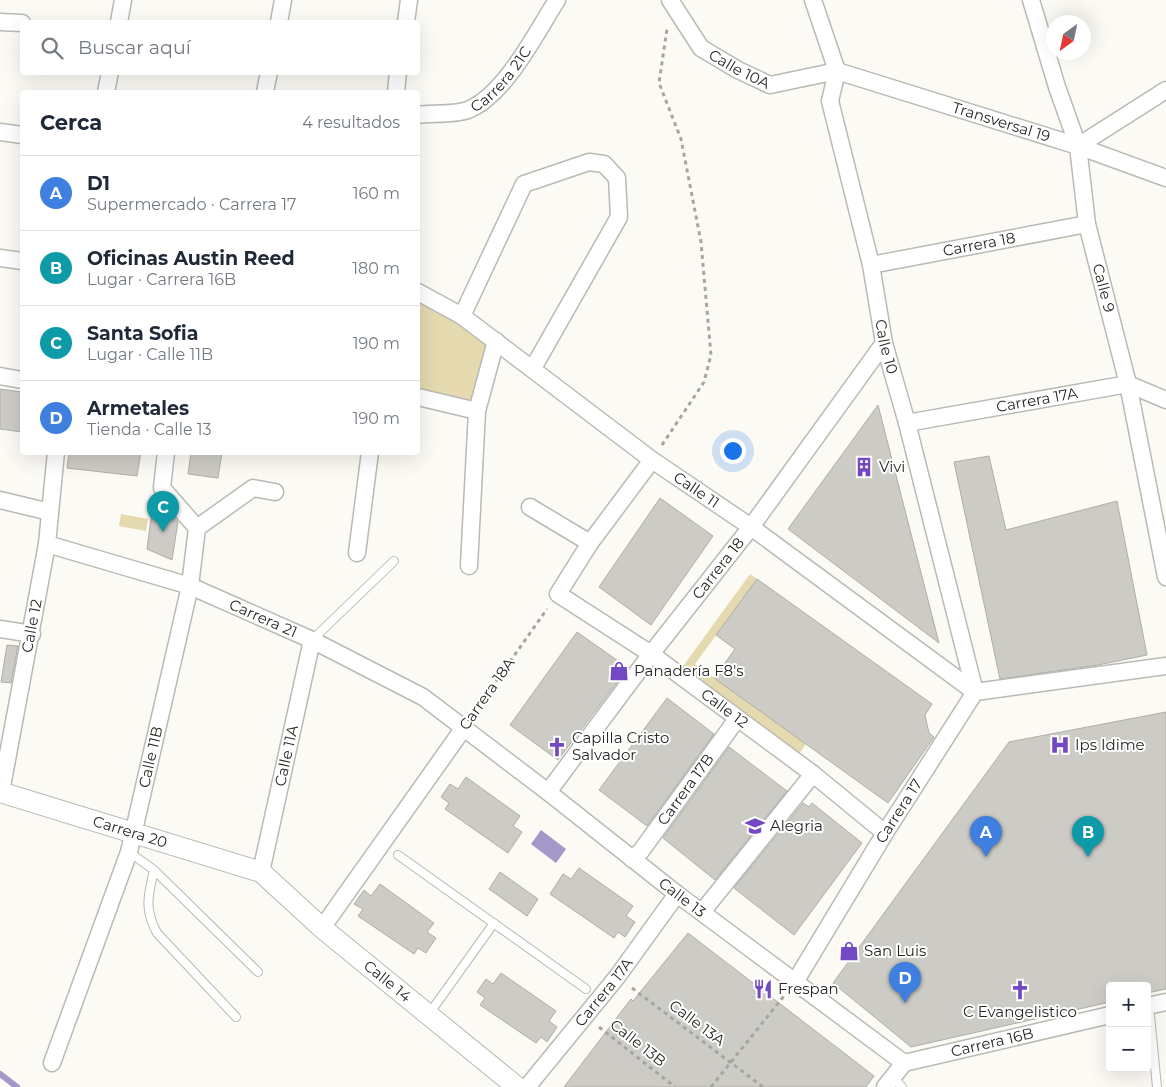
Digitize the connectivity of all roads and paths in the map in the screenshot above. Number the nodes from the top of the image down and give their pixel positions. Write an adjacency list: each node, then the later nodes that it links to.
1 (123, 0): 8 (street)
2 (283, 0): 9 (street)
3 (409, 0): 10 (street)
4 (557, 0): 21 (street, Carrera 21C)
5 (813, 0): 13 (street, Calle 10)
6 (1031, 0): 24 (street, Calle 9)
7 (671, 2): 13 (street, Calle 10A); 45 (path)
8 (118, 20)
9 (279, 20)
10 (406, 20)
11 (0, 22): 12 (street)
12 (20, 24)
13 (836, 71): 24 (street, Transversal 19); 29 (street, Calle 10)
14 (109, 75): 17 (street)
15 (268, 75): 18 (street)
16 (398, 75): 19 (street)
17 (106, 90)
18 (265, 90)
19 (396, 90)
20 (1166, 90): 24 (street)
21 (420, 115)
22 (0, 132): 23 (street)
23 (20, 135)
24 (1078, 146): 25 (street, Transversal 19); 26 (street, Calle 9)
25 (1166, 178)
26 (1087, 224): 29 (street, Carrera 18); 37 (street, Calle 9)
27 (0, 258): 28 (street)
28 (20, 261)
29 (871, 265): 33 (street, Calle 10)
30 (420, 293): 31 (street, Calle 11)
31 (462, 316): 32 (street, Calle 11); 34 (street)
32 (496, 341): 34 (street, Calle 11); 40 (street)
33 (884, 343): 41 (street, Calle 10); 50 (street, Carrera 18)
34 (533, 368): 45 (street, Calle 11)
35 (0, 376): 36 (street)
36 (20, 380)
37 (1128, 384): 39 (street); 41 (street, Carrera 17A); 57 (street, Calle 9)
38 (420, 397): 40 (street)
39 (1166, 400)
40 (477, 411): 56 (street)
41 (907, 423): 65 (street, Calle 10)
42 (56, 455): 49 (street, Calle 12)
43 (166, 455): 51 (street)
44 (370, 455): 54 (street)
45 (652, 460): 50 (street, Calle 11); 52 (street)
46 (275, 492): 51 (street)
47 (0, 500): 49 (street)
48 (530, 507): 52 (street)
49 (50, 512): 53 (street, Calle 12)
50 (751, 527): 63 (street, Carrera 18); 65 (street, Calle 11)
51 (197, 528): 58 (street, Calle 11B)
52 (590, 543): 59 (street)
53 (47, 544): 58 (street, Carrera 21); 61 (street, Calle 12)
54 (357, 553)
55 (394, 561): 62 (lane)
56 (469, 566)
57 (1166, 577)
58 (190, 586): 62 (street, Carrera 21); 71 (street, Calle 11B)
59 (558, 594): 63 (street, Calle 12); 67 (path, Carrera 18A)
60 (0, 629): 61 (street)
61 (32, 634): 70 (street, Calle 12)
62 (312, 640): 67 (street, Carrera 21); 77 (street, Calle 11A)
63 (651, 654): 66 (street, Calle 12); 69 (street, Carrera 18)
64 (1166, 666): 65 (street)
65 (975, 692): 72 (street, Carrera 17)
66 (737, 719): 68 (street, Calle 12); 75 (street, Carrera 17B)
67 (463, 729): 69 (street, Calle 13); 81 (street, Carrera 18A)
68 (813, 774): 72 (street, Calle 12); 79 (street)
69 (548, 792): 75 (street, Calle 13)
70 (0, 794): 71 (street, Carrera 20)
71 (132, 832): 73 (street, Calle 11B); 77 (street, Carrera 20)
72 (885, 833): 84 (street, Carrera 17)
73 (129, 852): 76 (lane); 95 (street, Calle 11B)
74 (398, 855): 80 (lane)
75 (632, 859): 78 (street, Calle 13)
76 (154, 870): 82 (lane); 89 (lane)
77 (262, 872): 81 (street, Calle 14)
78 (677, 894): 79 (street, Calle 13); 83 (street, Carrera 17A)
79 (702, 912): 84 (street, Calle 13)
80 (494, 923): 85 (lane); 88 (lane)
81 (322, 928): 88 (street, Calle 14)
82 (258, 972)
83 (617, 977): 91 (street, Carrera 17A); 93 (path, Calle 13A)
84 (795, 982): 93 (path); 94 (street, Calle 13)
85 (586, 989)
86 (1166, 1002): 87 (street)
87 (1151, 1005)
88 (429, 1014): 97 (street, Calle 14)
89 (236, 1016)
90 (1106, 1016): 94 (street, Carrera 16B)
91 (586, 1017): 98 (street, Carrera 17A); 99 (path, Calle 13B)
92 (1150, 1027): 102 (lane)
93 (730, 1062): 100 (path); 101 (path, Calle 13A)
94 (904, 1063): 96 (street)
95 (52, 1064)
96 (893, 1084)
97 (517, 1087)
98 (527, 1087)
99 (675, 1087)
100 (710, 1087)
101 (763, 1087)
102 (1157, 1087)

